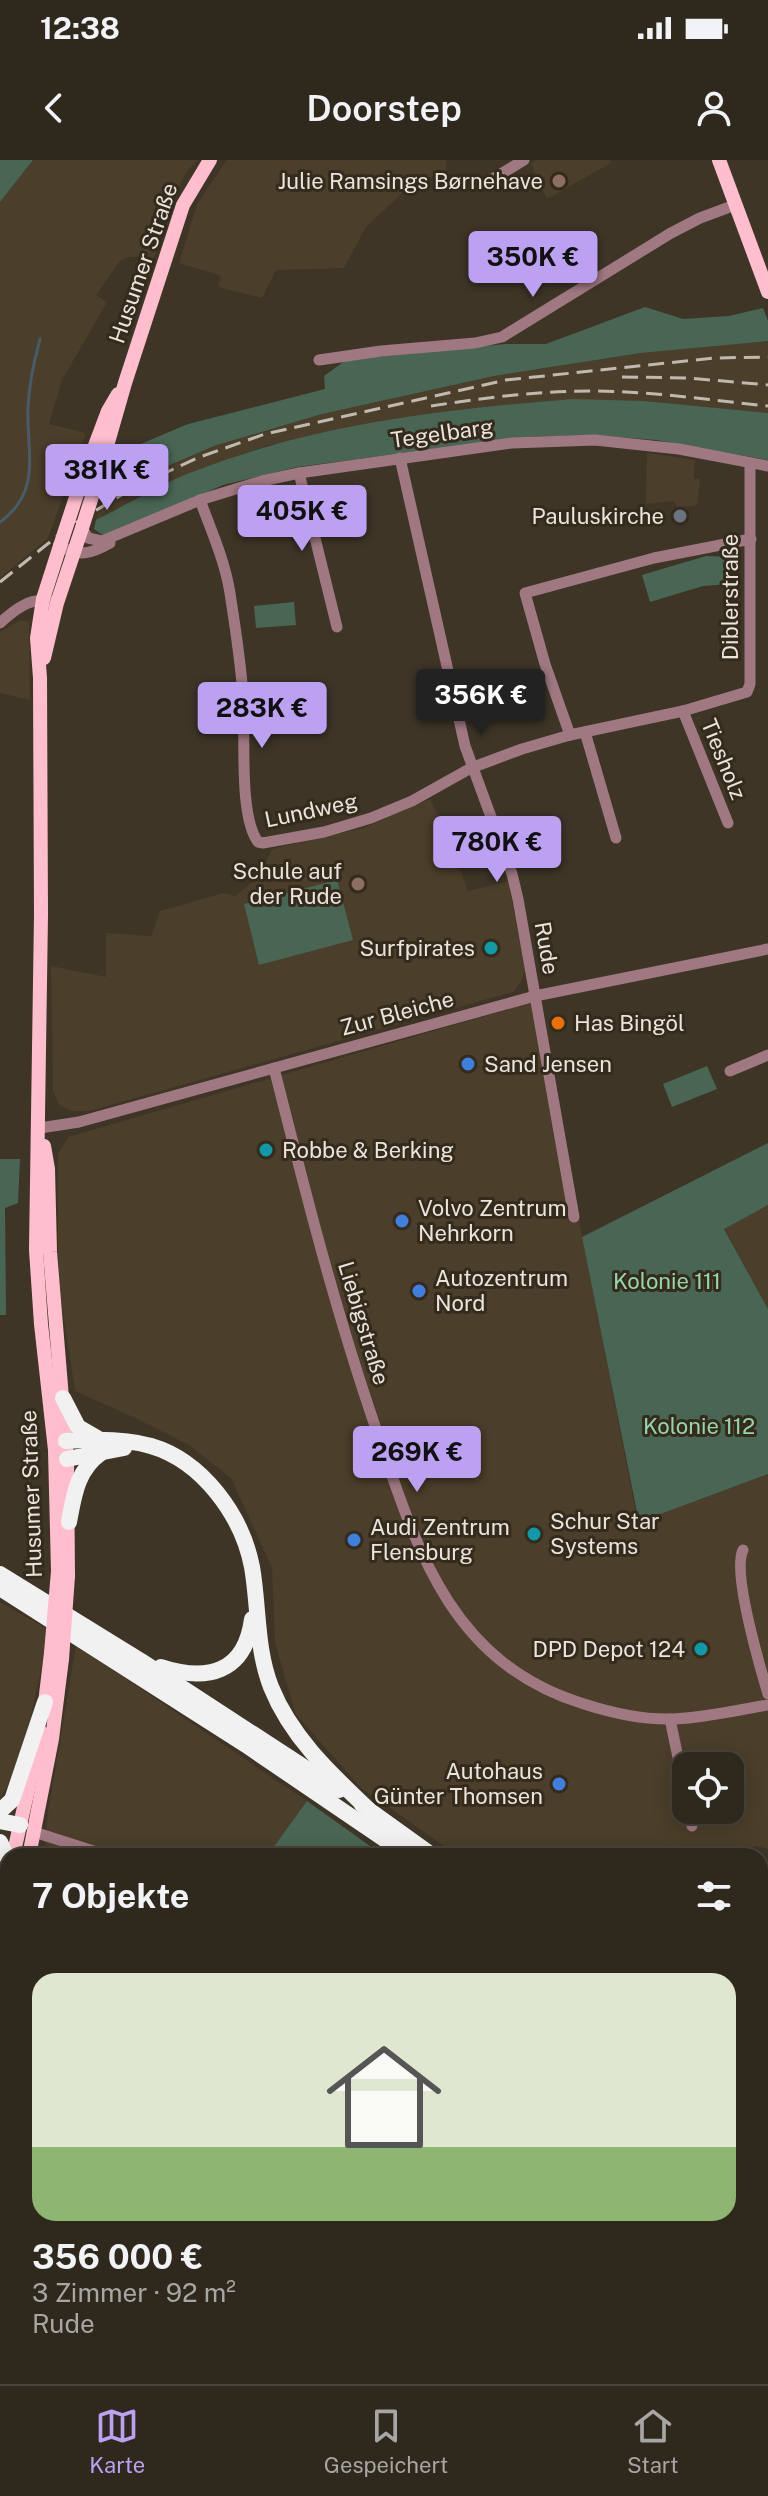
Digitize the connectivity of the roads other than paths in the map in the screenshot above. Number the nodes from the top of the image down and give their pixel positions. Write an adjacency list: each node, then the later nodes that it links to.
1 (210, 160): 8 (main road, Husumer Straße)
2 (524, 160): 4 (street)
3 (719, 160): 5 (main road)
4 (491, 180)
5 (735, 205): 6 (main road); 7 (street)
6 (768, 292)
7 (319, 360)
8 (125, 383): 14 (main road, Husumer Straße, bridge); 17 (main road, Husumer Straße, bridge)
9 (400, 458): 10 (street, Tegelbarg); 12 (street, Tegelbarg); 25 (street, Rude)
10 (750, 463): 11 (street, Tegelbarg); 16 (street, Diblerstraße)
11 (768, 466)
12 (299, 473): 13 (street, Tegelbarg); 21 (street)
13 (200, 500): 15 (street, Tegelbarg); 25 (street, Lundweg)
14 (82, 528): 15 (street, Tegelbarg); 18 (main road, Husumer Straße)
15 (131, 531): 18 (street, Tegelbarg)
16 (751, 539): 22 (street, Diblerstraße); 24 (street)
17 (60, 546): 18 (street); 19 (main road, Husumer Straße)
18 (74, 554): 19 (main road, Husumer Straße)
19 (50, 601): 20 (street); 33 (main road, Husumer Straße)
20 (0, 623)
21 (337, 627)
22 (683, 711): 23 (street, Diblerstraße); 26 (street, Tiesholz)
23 (585, 732): 24 (street, Diblerstraße); 27 (street)
24 (570, 735): 25 (street, Diblerstraße)
25 (471, 768): 29 (street, Rude)
26 (728, 823)
27 (616, 838)
28 (768, 949): 29 (street, Zur Bleiche)
29 (535, 996): 31 (street, Zur Bleiche); 34 (street, Rude)
30 (768, 1055): 32 (street)
31 (274, 1068): 33 (street, Zur Bleiche); 49 (street, Liebigstraße)
32 (730, 1071)
33 (40, 1128): 35 (main road, Husumer Straße); 37 (main road, Husumer Straße)
34 (574, 1217)
35 (63, 1398): 36 (highway); 37 (main road, Husumer Straße)
36 (102, 1446): 37 (highway); 38 (highway); 43 (highway)
37 (62, 1449): 38 (main road, Husumer Straße); 41 (main road, Husumer Straße)
38 (69, 1522): 41 (main road, Husumer Straße)
39 (743, 1550): 46 (street)
40 (0, 1574): 45 (highway)
41 (63, 1574): 44 (main road, Husumer Straße, bridge)
42 (0, 1588): 59 (highway)
43 (254, 1590): 45 (highway); 51 (highway)
44 (56, 1656): 47 (main road, Husumer Straße); 55 (main road, Husumer Straße)
45 (141, 1661): 51 (highway)
46 (768, 1694)
47 (45, 1702): 52 (highway); 55 (main road, Husumer Straße)
48 (768, 1705): 49 (street, Liebigstraße)
49 (670, 1719): 50 (street)
50 (677, 1752)
51 (369, 1810): 60 (highway)
52 (0, 1811)
53 (0, 1821): 55 (highway)
54 (0, 1830): 55 (highway)
55 (24, 1830): 56 (main road, Husumer Straße); 57 (main road, Husumer Straße); 58 (street)
56 (16, 1848)
57 (27, 1848)
58 (83, 1848)
59 (397, 1848)
60 (422, 1848)

